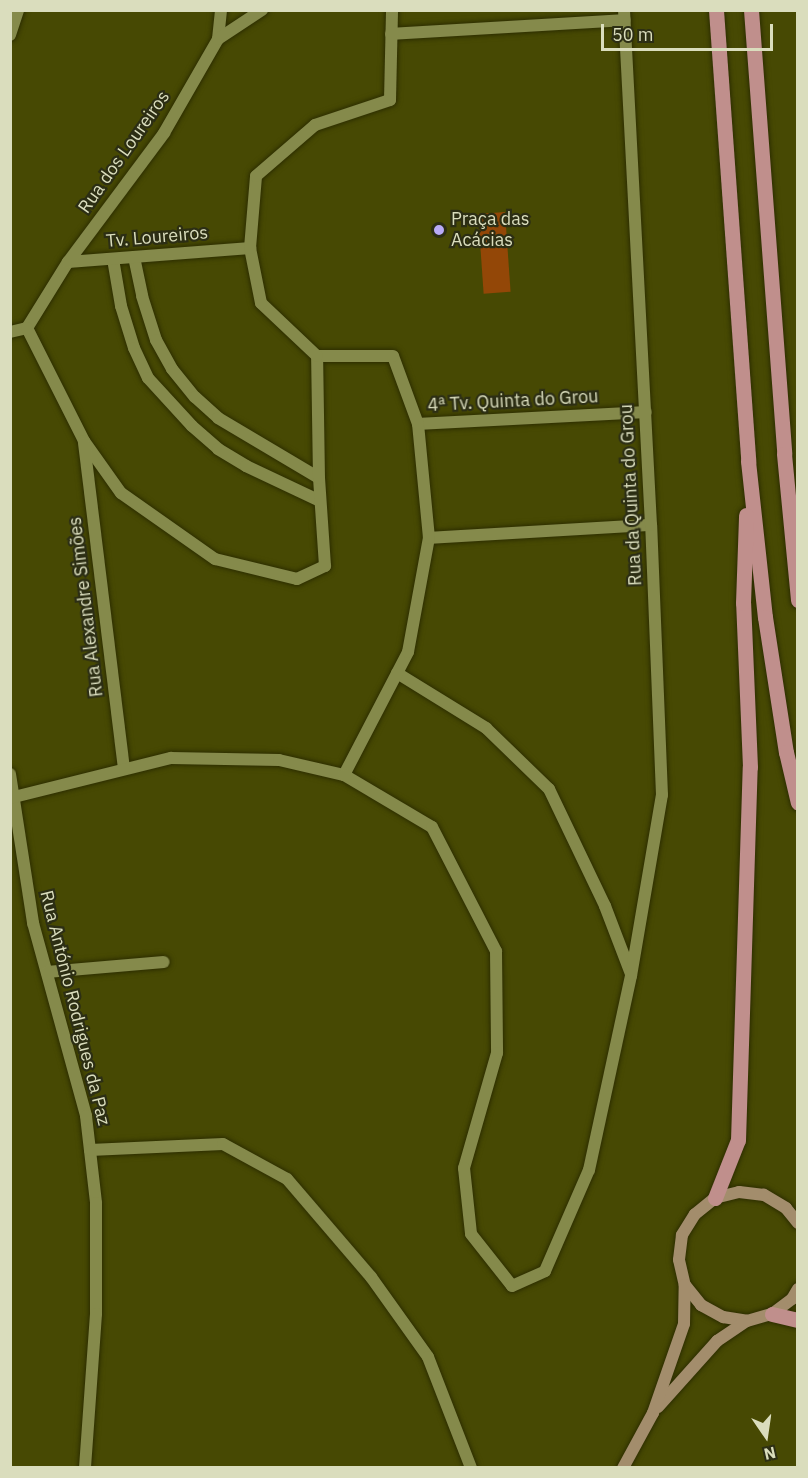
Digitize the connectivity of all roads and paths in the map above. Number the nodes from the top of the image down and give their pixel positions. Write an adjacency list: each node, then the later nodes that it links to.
1 (18, 10): 9 (street)
2 (221, 10): 10 (street)
3 (262, 10): 10 (street, Rua dos Loureiros)
4 (392, 10): 8 (street)
5 (716, 10): 21 (main road)
6 (751, 10): 26 (main road)
7 (624, 15): 8 (street); 18 (street, Rua da Quinta do Grou)
8 (391, 34): 11 (street)
9 (10, 35)
10 (218, 39): 14 (street, Rua dos Loureiros)
11 (250, 248): 12 (street, Tv. Loureiros); 17 (street)
12 (134, 257): 13 (street, Tv. Loureiros); 22 (street)
13 (113, 259): 14 (street, Tv. Loureiros); 23 (street)
14 (68, 262): 15 (street, Rua dos Loureiros)
15 (27, 328): 16 (street); 20 (street)
16 (10, 332)
17 (317, 356): 19 (street); 22 (street)
18 (646, 412): 19 (street, 4ª Tv. Quinta do Grou); 24 (street, Rua da Quinta do Grou)
19 (418, 424): 25 (street)
20 (84, 441): 23 (street); 28 (street, Rua Alexandre Simões)
21 (748, 461): 32 (main road); 39 (main road)
22 (319, 478): 23 (street)
23 (320, 501)
24 (651, 525): 25 (street); 37 (street, Rua da Quinta do Grou)
25 (429, 538): 27 (street)
26 (798, 600)
27 (398, 673): 30 (street); 37 (street)
28 (124, 769): 30 (street); 31 (street)
29 (10, 774): 31 (street, Rua António Rodrigues da Paz)
30 (344, 775): 37 (street, Rua da Quinta do Grou)
31 (11, 798): 33 (street, Rua António Rodrigues da Paz)
32 (798, 803)
33 (20, 846): 34 (street); 36 (street, Rua António Rodrigues da Paz)
34 (10, 861)
35 (164, 962): 36 (street)
36 (47, 972): 38 (street, Rua António Rodrigues da Paz)
37 (631, 976)
38 (90, 1150): 47 (street, Rua António Rodrigues da Paz); 48 (street)
39 (715, 1198): 40 (main road); 41 (main road)
40 (798, 1223)
41 (685, 1285): 45 (main road); 46 (main road)
42 (798, 1289): 43 (main road)
43 (772, 1314): 44 (main road); 45 (main road)
44 (798, 1320)
45 (747, 1321): 46 (main road)
46 (653, 1413): 49 (main road)
47 (85, 1467)
48 (471, 1467)
49 (623, 1467)

